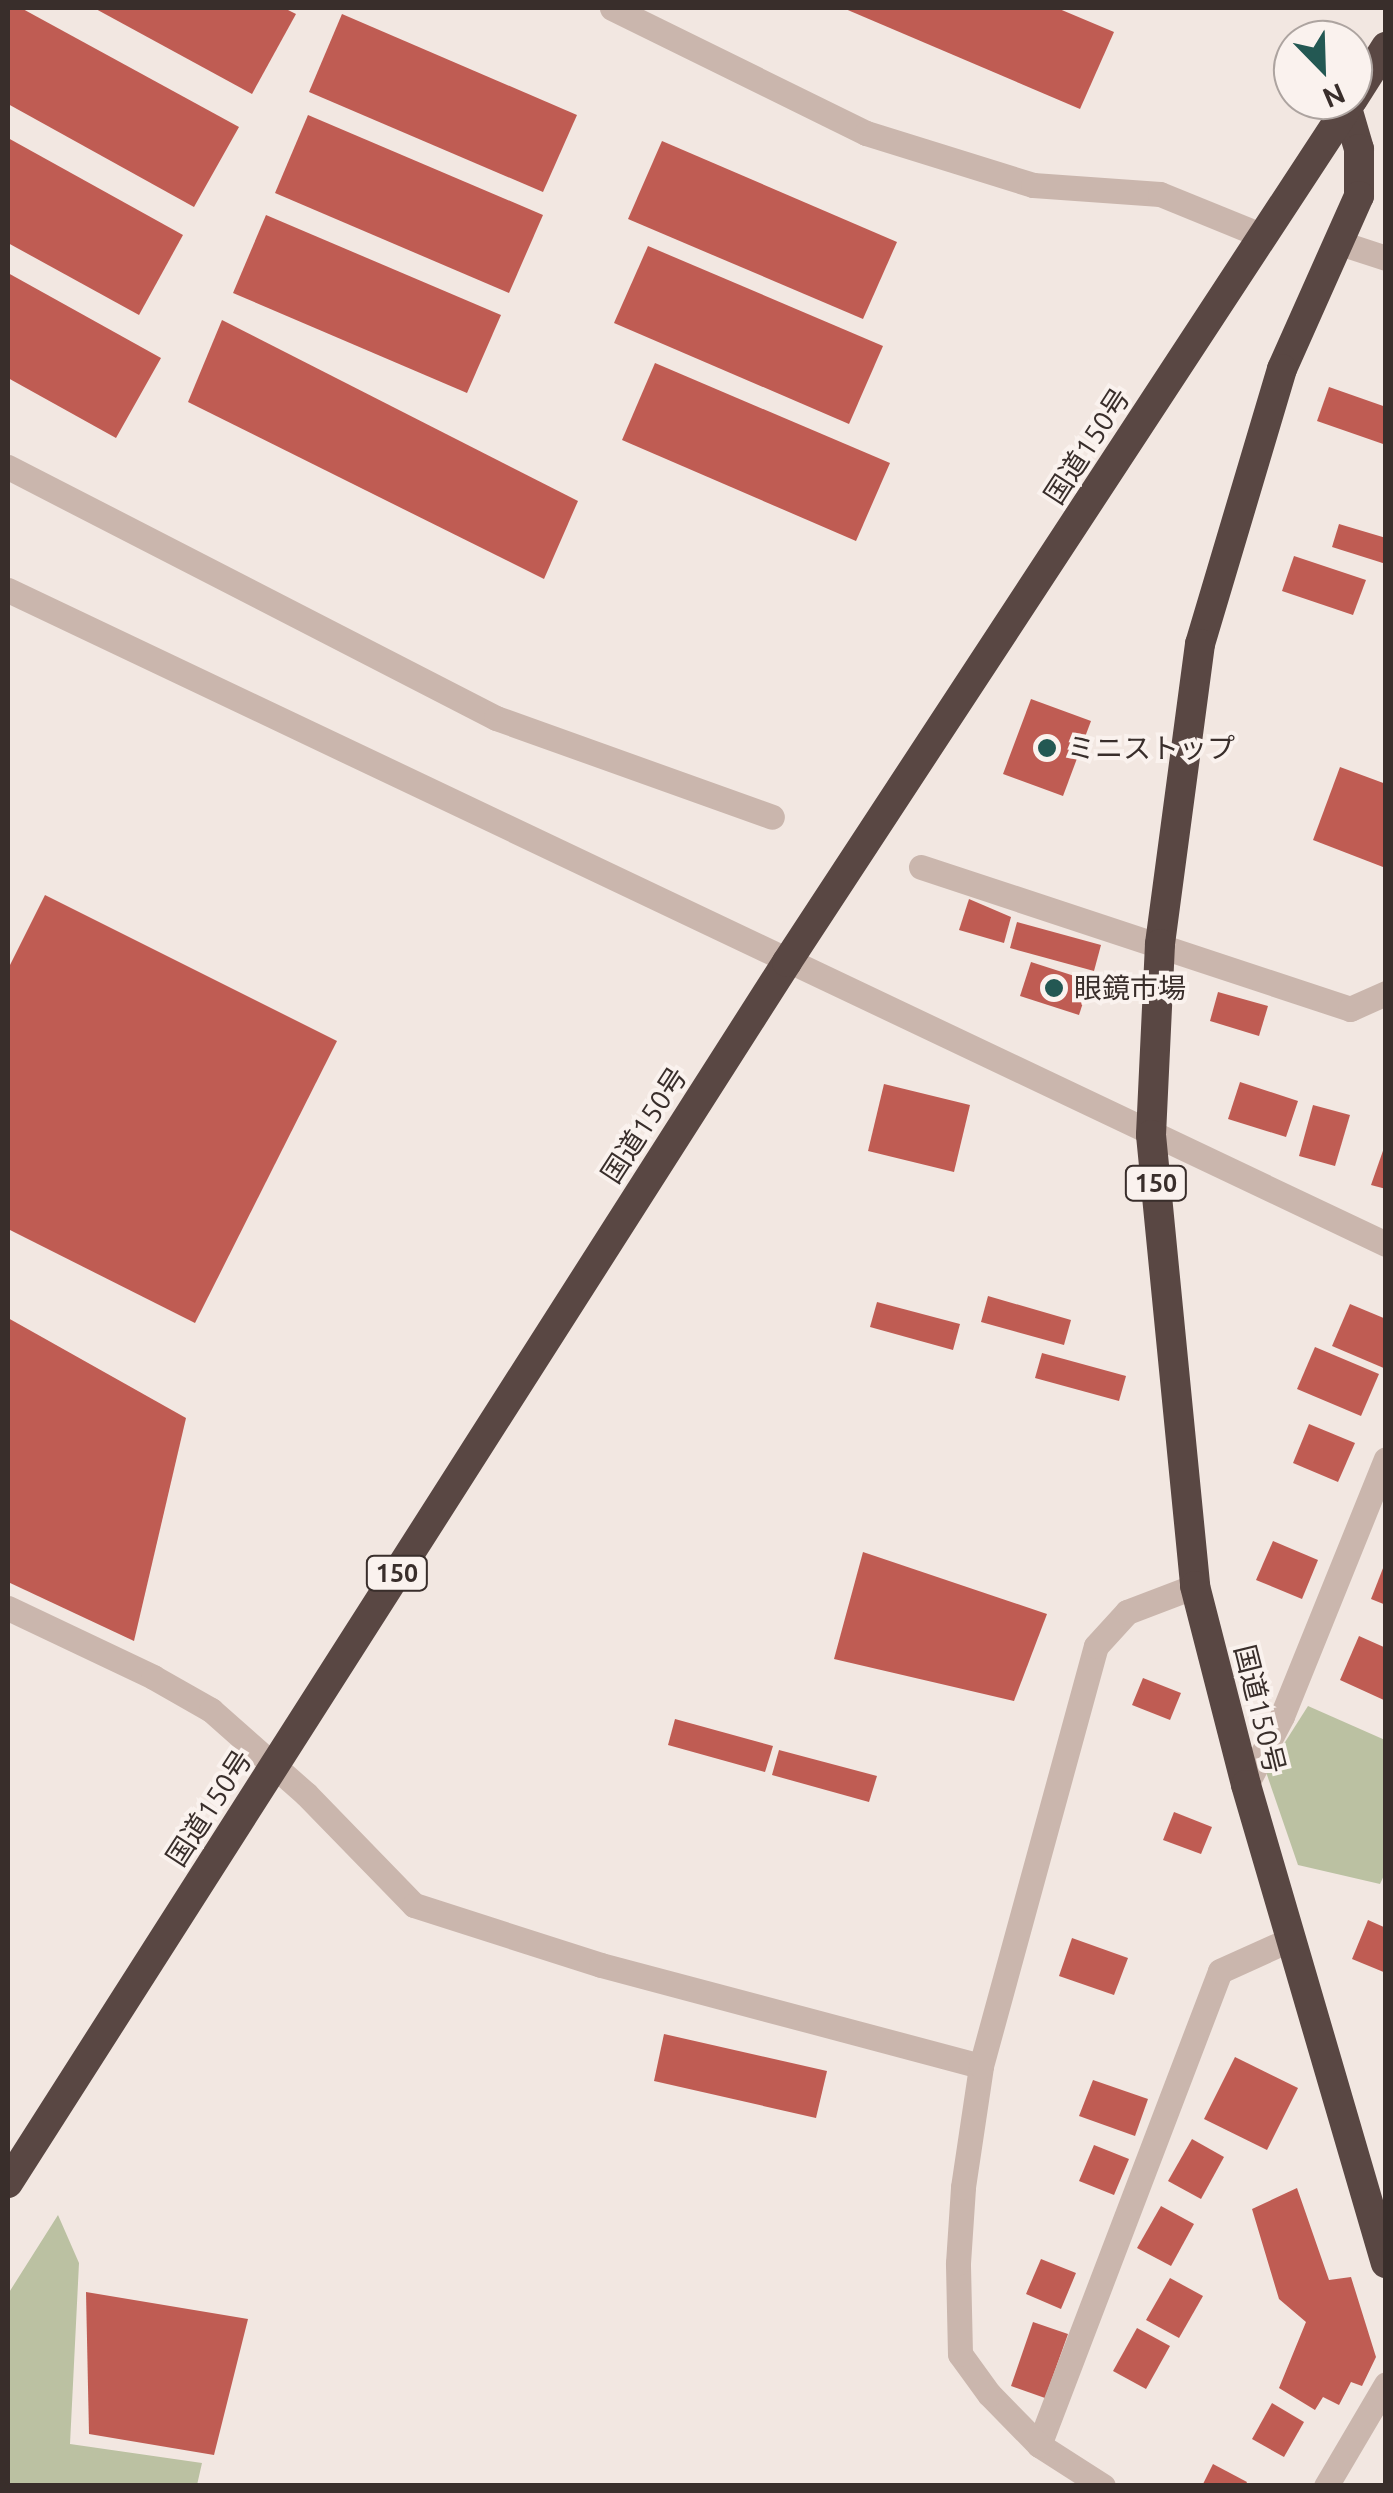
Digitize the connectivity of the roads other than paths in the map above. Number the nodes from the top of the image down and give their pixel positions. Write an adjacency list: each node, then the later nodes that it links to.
1 (612, 8): 4 (street)
2 (1339, 120): 4 (highway, 国道150号 / 150)
3 (1354, 120): 5 (highway, 国道150号 / 150)
4 (1264, 236): 12 (highway, 国道150号 / 150)
5 (1338, 242): 6 (street); 11 (highway, 国道150号 / 150)
6 (1386, 258)
7 (8, 467): 9 (street)
8 (8, 590): 12 (street)
9 (772, 817)
10 (921, 866): 11 (street)
11 (1160, 944): 13 (street); 14 (highway, 国道150号 / 150)
12 (787, 962): 14 (street); 19 (highway, 国道150号 / 150)
13 (1386, 993)
14 (1151, 1134): 15 (street); 17 (highway, 国道150号 / 150)
15 (1386, 1244)
16 (1385, 1460): 20 (street)
17 (1195, 1586): 20 (highway, 国道150号 / 150); 22 (street)
18 (8, 1608): 19 (street)
19 (274, 1767): 22 (street); 23 (highway, 国道150号 / 150)
20 (1246, 1785): 21 (highway, 国道150号 / 150)
21 (1291, 1940): 24 (highway, 国道150号 / 150); 26 (street)
22 (982, 2066): 26 (street)
23 (8, 2184)
24 (1386, 2263)
25 (1386, 2384): 28 (street)
26 (1039, 2445): 27 (street)
27 (1104, 2486)
28 (1326, 2486)

